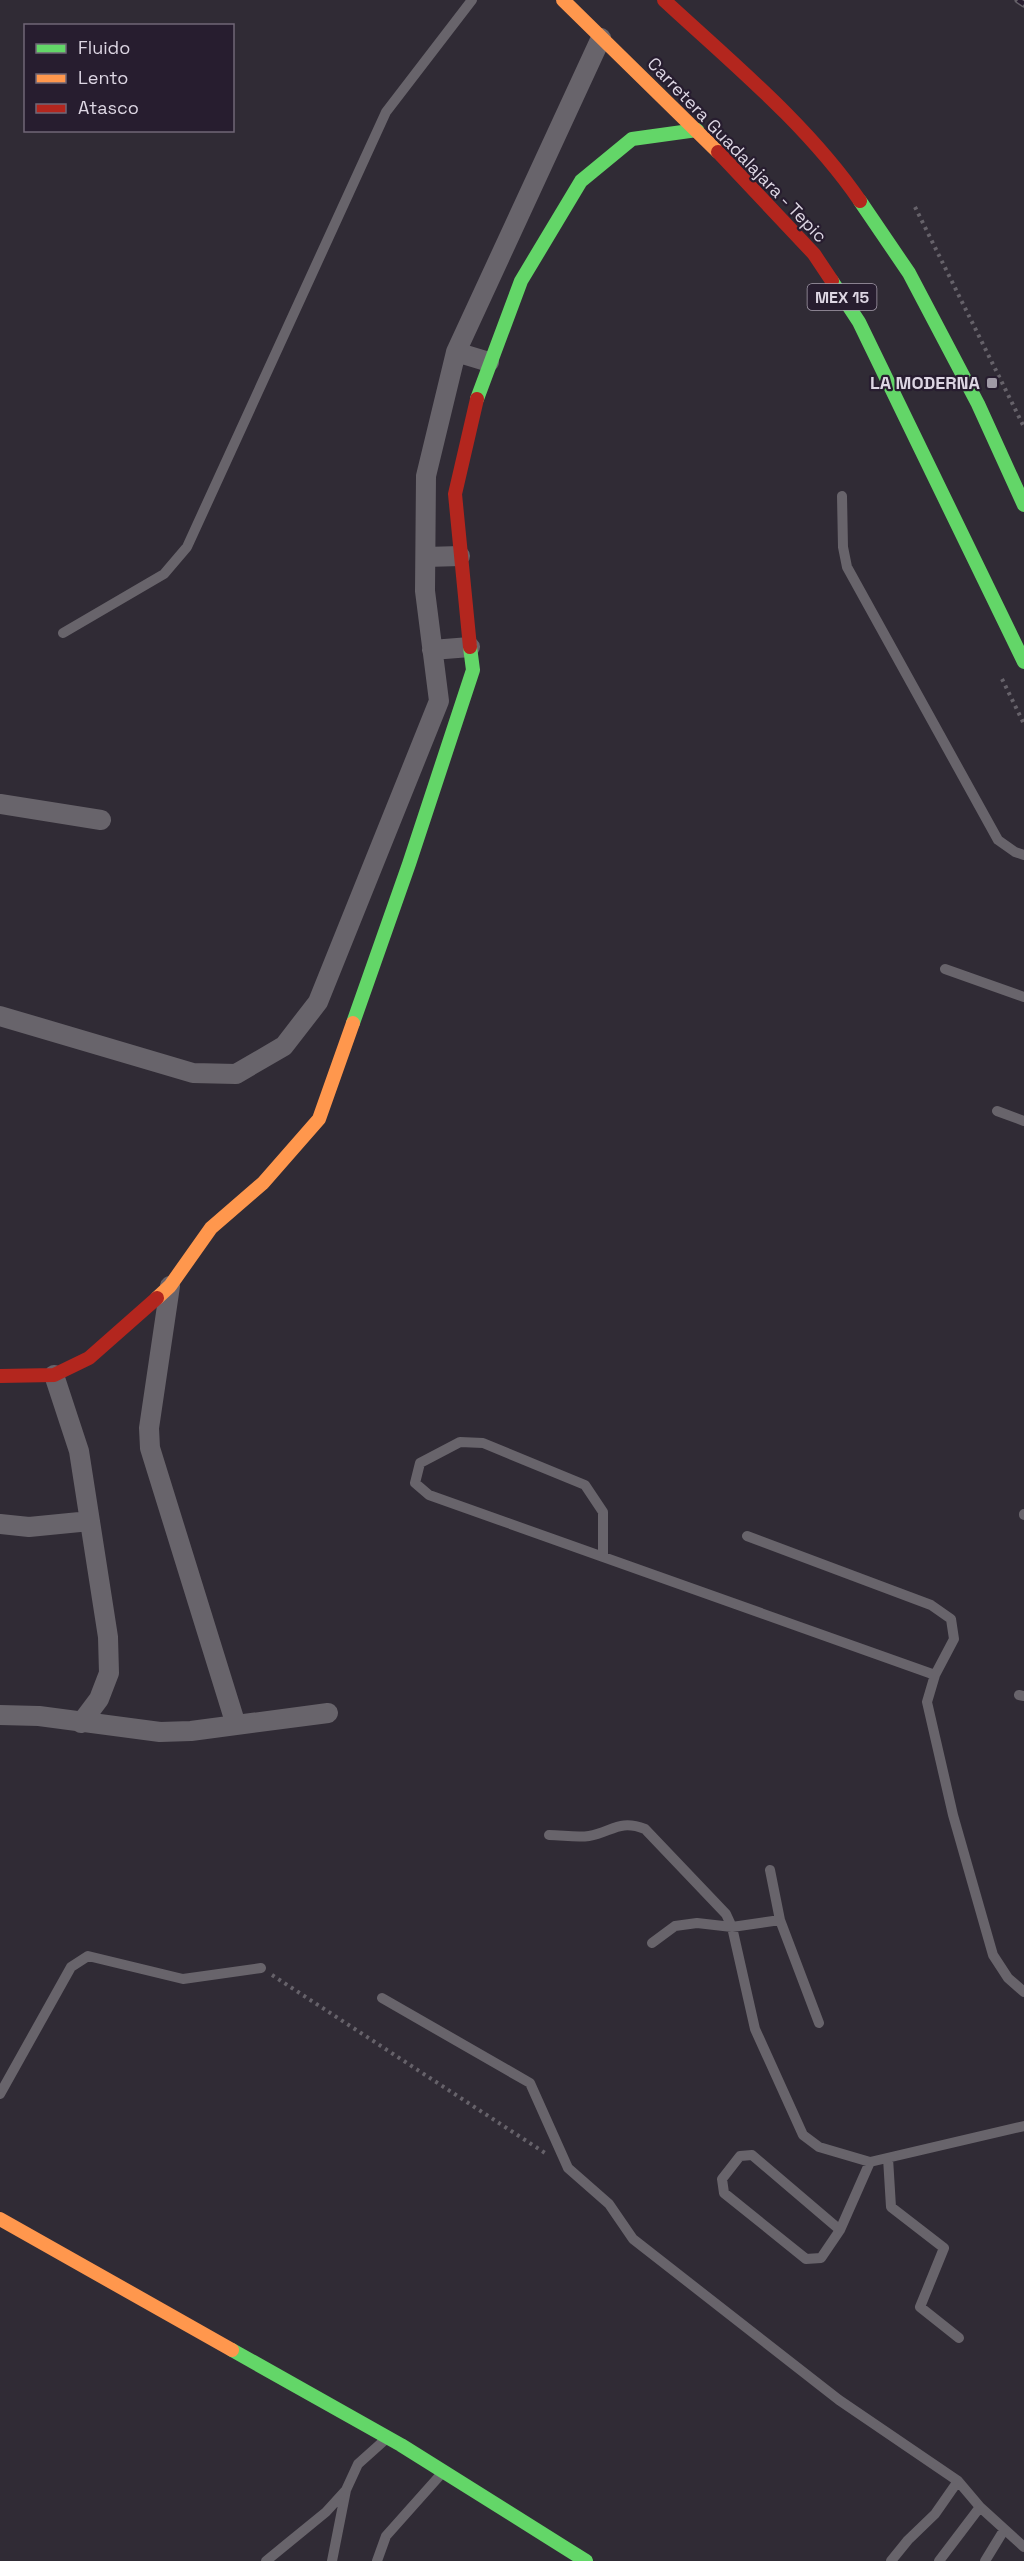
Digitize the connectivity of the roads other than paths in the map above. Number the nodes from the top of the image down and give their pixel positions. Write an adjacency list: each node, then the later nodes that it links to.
1 (472, 0): 12 (lane)
2 (563, 0): 4 (main road, Carretera Guadalajara - Tepic / MEX 15)
3 (664, 0): 9 (main road)
4 (601, 38): 5 (main road, Carretera Guadalajara - Tepic / MEX 15); 6 (street)
5 (697, 130): 7 (main road); 15 (main road, Carretera Guadalajara - Tepic / MEX 15)
6 (456, 352): 7 (street); 11 (street)
7 (489, 362): 10 (main road)
8 (842, 495): 19 (lane)
9 (1023, 502)
10 (460, 556): 11 (street); 13 (main road)
11 (426, 557): 14 (street)
12 (63, 633)
13 (470, 647): 14 (street); 20 (main road)
14 (432, 650): 18 (street)
15 (1024, 662)
16 (0, 804): 17 (street)
17 (101, 820)
18 (377, 855): 20 (street); 23 (street)
19 (1024, 855)
20 (408, 864): 26 (main road)
21 (945, 969): 22 (lane)
22 (1024, 997)
23 (0, 1016)
24 (997, 1111): 25 (lane)
25 (1024, 1121)
26 (170, 1286): 27 (main road); 37 (street)
27 (54, 1375): 28 (main road); 29 (street)
28 (0, 1376)
29 (90, 1521): 30 (street); 36 (street)
30 (0, 1524)
31 (747, 1536): 33 (lane)
32 (603, 1557): 32 (lane); 33 (lane)
33 (935, 1675): 44 (lane)
34 (328, 1713): 37 (street)
35 (0, 1715): 36 (street)
36 (81, 1723): 37 (street)
37 (236, 1725)
38 (549, 1835): 41 (lane)
39 (770, 1870): 40 (lane)
40 (780, 1920): 41 (lane); 46 (lane)
41 (732, 1927): 42 (lane); 50 (lane)
42 (652, 1943)
43 (261, 1968): 47 (lane)
44 (1024, 1992)
45 (382, 1998): 56 (lane)
46 (819, 2023)
47 (0, 2094)
48 (1024, 2126): 49 (lane)
49 (888, 2158): 50 (lane); 53 (lane)
50 (870, 2162): 52 (lane)
51 (0, 2219): 54 (main road)
52 (840, 2230): 52 (lane)
53 (959, 2338)
54 (387, 2438): 55 (main road); 57 (lane)
55 (443, 2472): 63 (lane); 64 (main road)
56 (958, 2481): 58 (lane); 65 (lane)
57 (346, 2490): 61 (lane); 62 (lane)
58 (980, 2507): 59 (lane); 66 (lane)
59 (1004, 2530): 60 (lane); 67 (lane)
60 (1024, 2547)
61 (266, 2561)
62 (332, 2561)
63 (377, 2561)
64 (586, 2561)
65 (891, 2561)
66 (939, 2561)
67 (985, 2561)

